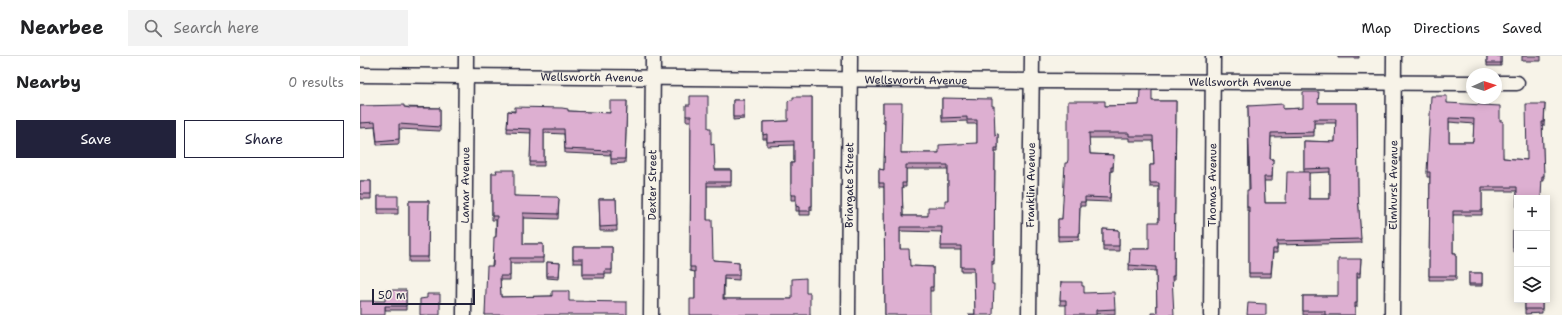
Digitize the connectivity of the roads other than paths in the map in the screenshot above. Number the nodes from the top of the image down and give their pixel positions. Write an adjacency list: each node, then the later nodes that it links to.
1 (466, 56): 8 (street, Lamar Avenue)
2 (653, 56): 9 (street, Dexter Street)
3 (850, 56): 10 (street, Briargate Street)
4 (1032, 56): 11 (street, Franklin Avenue)
5 (1213, 56): 12 (street, Thomas Avenue)
6 (1394, 56): 13 (street, Elmhurst Avenue)
7 (360, 75): 8 (street, Wellsworth Avenue)
8 (466, 76): 9 (street, Wellsworth Avenue); 17 (street, Lamar Avenue)
9 (653, 78): 10 (street, Wellsworth Avenue); 18 (street, Dexter Street)
10 (850, 80): 11 (street, Wellsworth Avenue); 19 (street, Briargate Street)
11 (1032, 81): 12 (street, Wellsworth Avenue); 20 (street, Franklin Avenue)
12 (1214, 82): 13 (street, Wellsworth Avenue); 21 (street, Thomas Avenue)
13 (1394, 82): 14 (street, Wellsworth Avenue); 22 (street, Elmhurst Avenue)
14 (1466, 83)
15 (1502, 83): 16 (street)
16 (1517, 83)
17 (464, 315)
18 (651, 315)
19 (848, 315)
20 (1029, 315)
21 (1211, 315)
22 (1392, 315)

